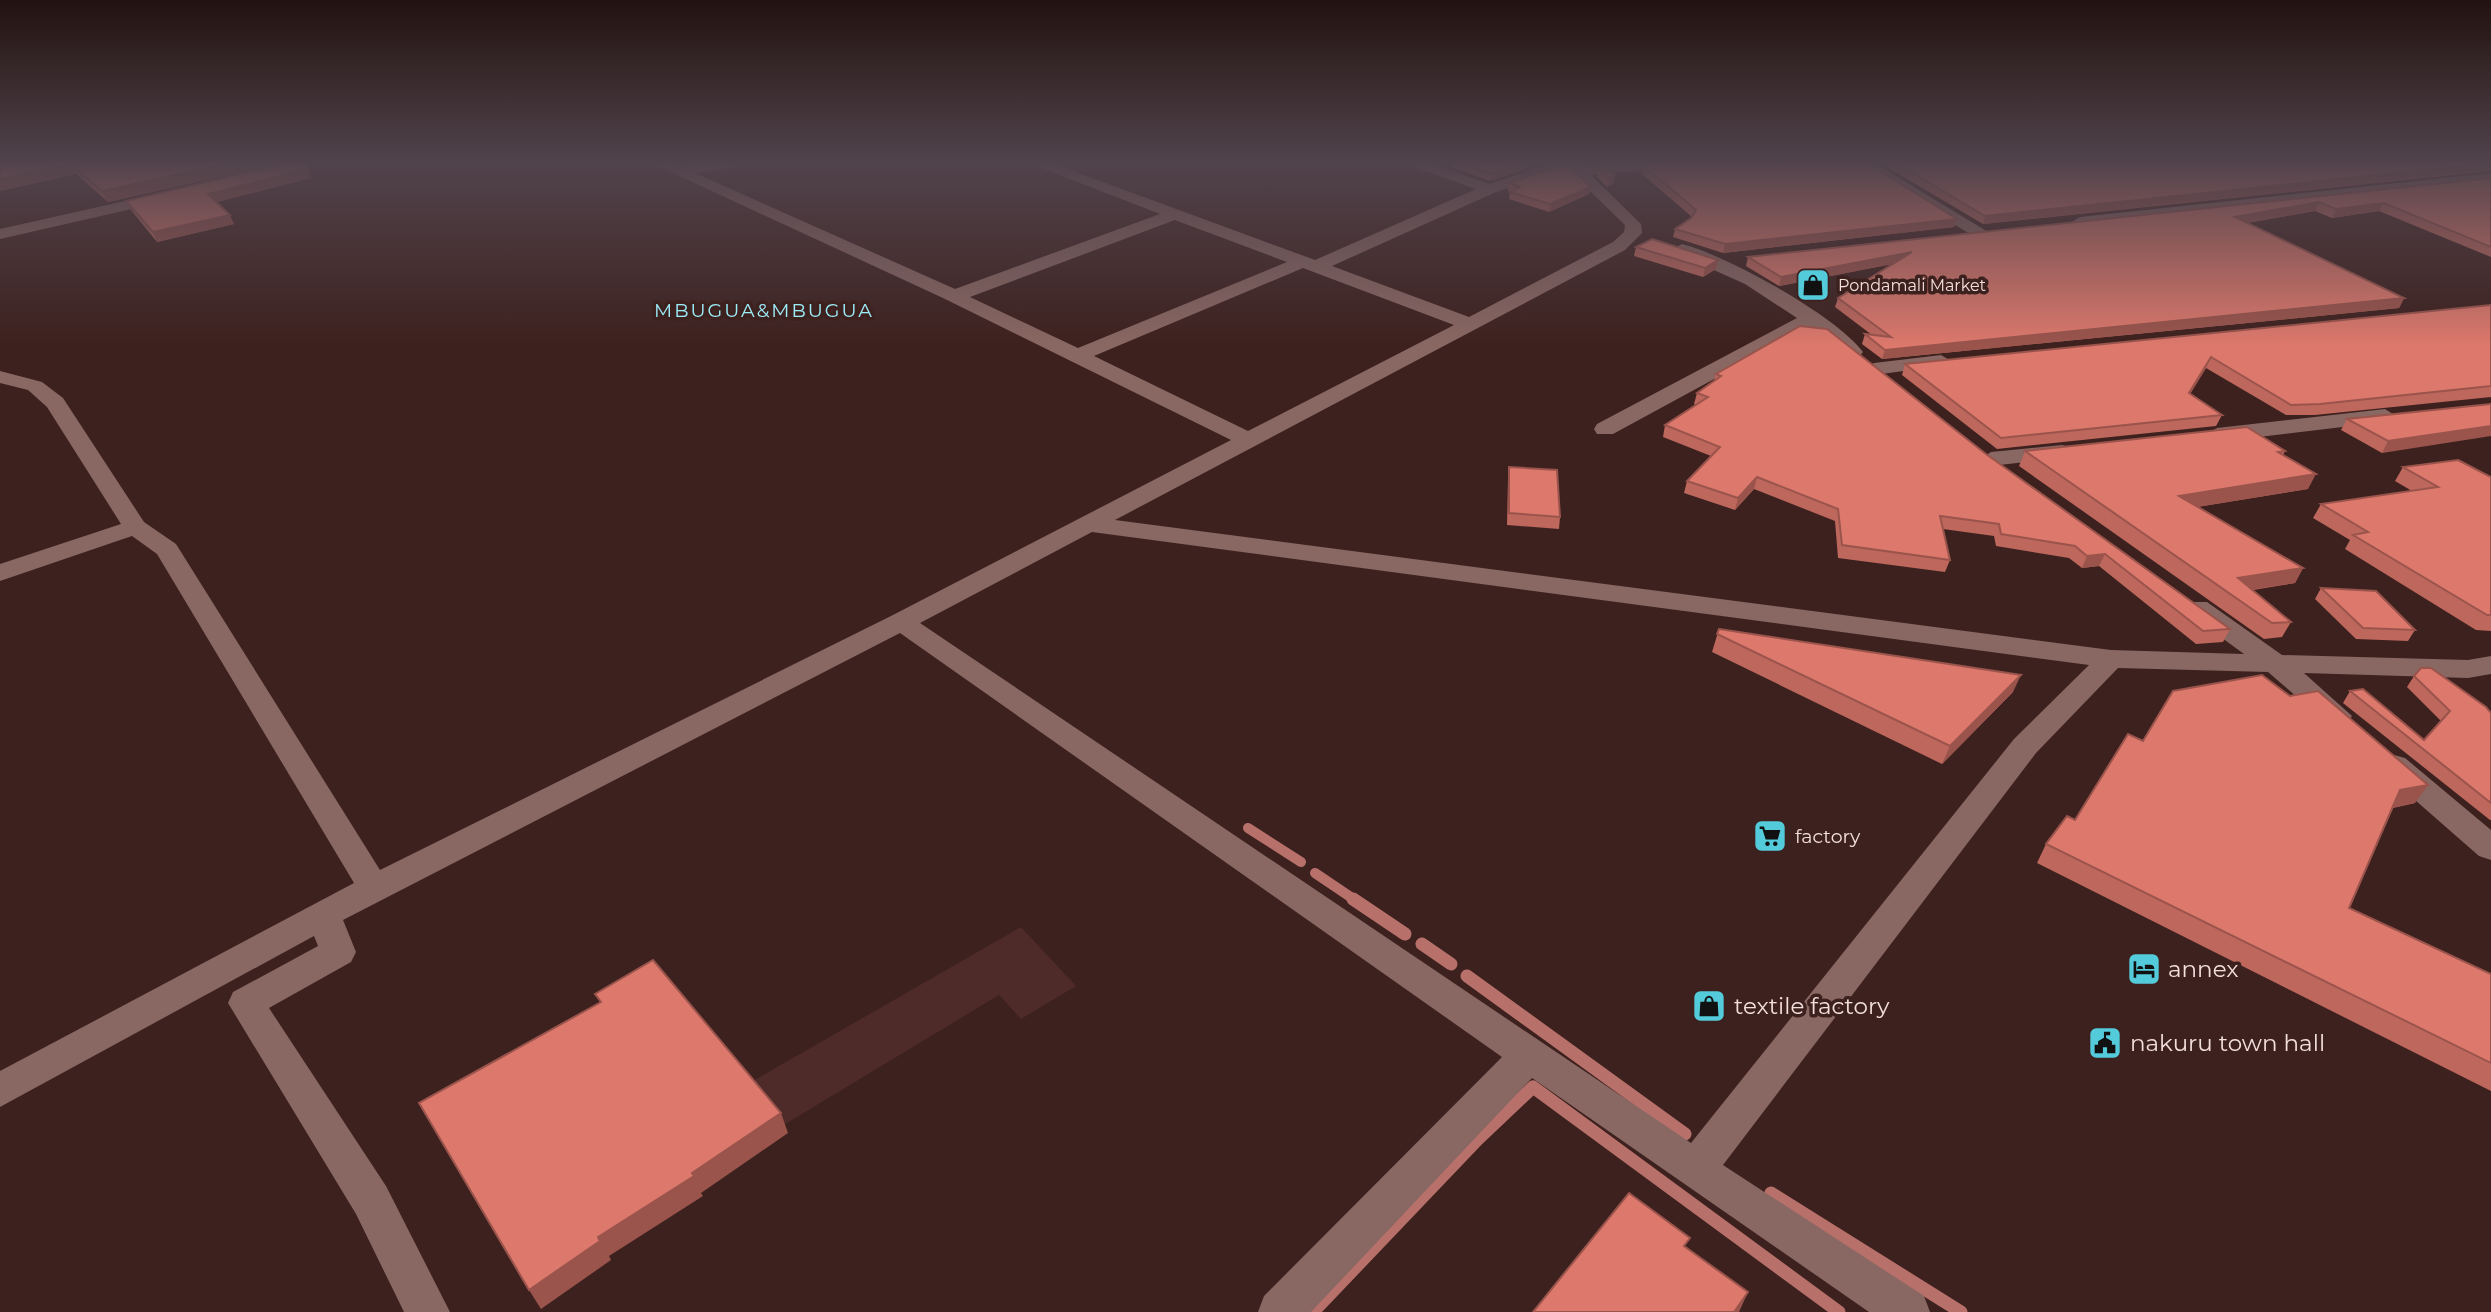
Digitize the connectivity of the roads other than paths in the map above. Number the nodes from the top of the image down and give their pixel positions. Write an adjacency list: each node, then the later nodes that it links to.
1 (53, 222): 11 (street)
2 (795, 222): 16 (street)
3 (1154, 222): 16 (street)
4 (1194, 222): 15 (street)
5 (1410, 222): 15 (street)
6 (1631, 222): 10 (street)
7 (1968, 222): 12 (street)
8 (2078, 222): 9 (street)
9 (2061, 224)
10 (1633, 233): 14 (street); 18 (street)
11 (0, 234)
12 (1951, 235)
13 (1746, 257): 14 (street)
14 (1722, 262): 17 (street)
15 (1309, 264): 18 (street); 19 (street)
16 (952, 297): 19 (street)
17 (1812, 318): 21 (street); 25 (street)
18 (1468, 323): 27 (street)
19 (1079, 355): 27 (street)
20 (1959, 359): 21 (street)
21 (1874, 369): 23 (street)
22 (0, 377): 33 (street)
23 (1906, 394)
24 (2408, 414): 26 (street)
25 (1605, 429)
26 (2200, 436)
27 (1250, 441): 32 (street)
28 (1970, 443): 30 (street)
29 (2088, 449): 30 (street)
30 (1991, 459): 31 (street)
31 (2025, 484)
32 (1091, 524): 36 (street); 37 (street)
33 (135, 527): 34 (street); 43 (street)
34 (0, 573)
35 (2184, 598): 38 (street)
36 (901, 622): 43 (street); 45 (street)
37 (2111, 659): 38 (street); 47 (street)
38 (2275, 663): 39 (street); 40 (street)
39 (2483, 668)
40 (2357, 733)
41 (2378, 751): 42 (street)
42 (2491, 848)
43 (374, 888): 44 (street)
44 (324, 915): 46 (street); 48 (street)
45 (1528, 1055): 47 (street); 49 (street)
46 (0, 1090)
47 (1695, 1169): 50 (street)
48 (428, 1312)
49 (1280, 1312)
50 (1908, 1312)

